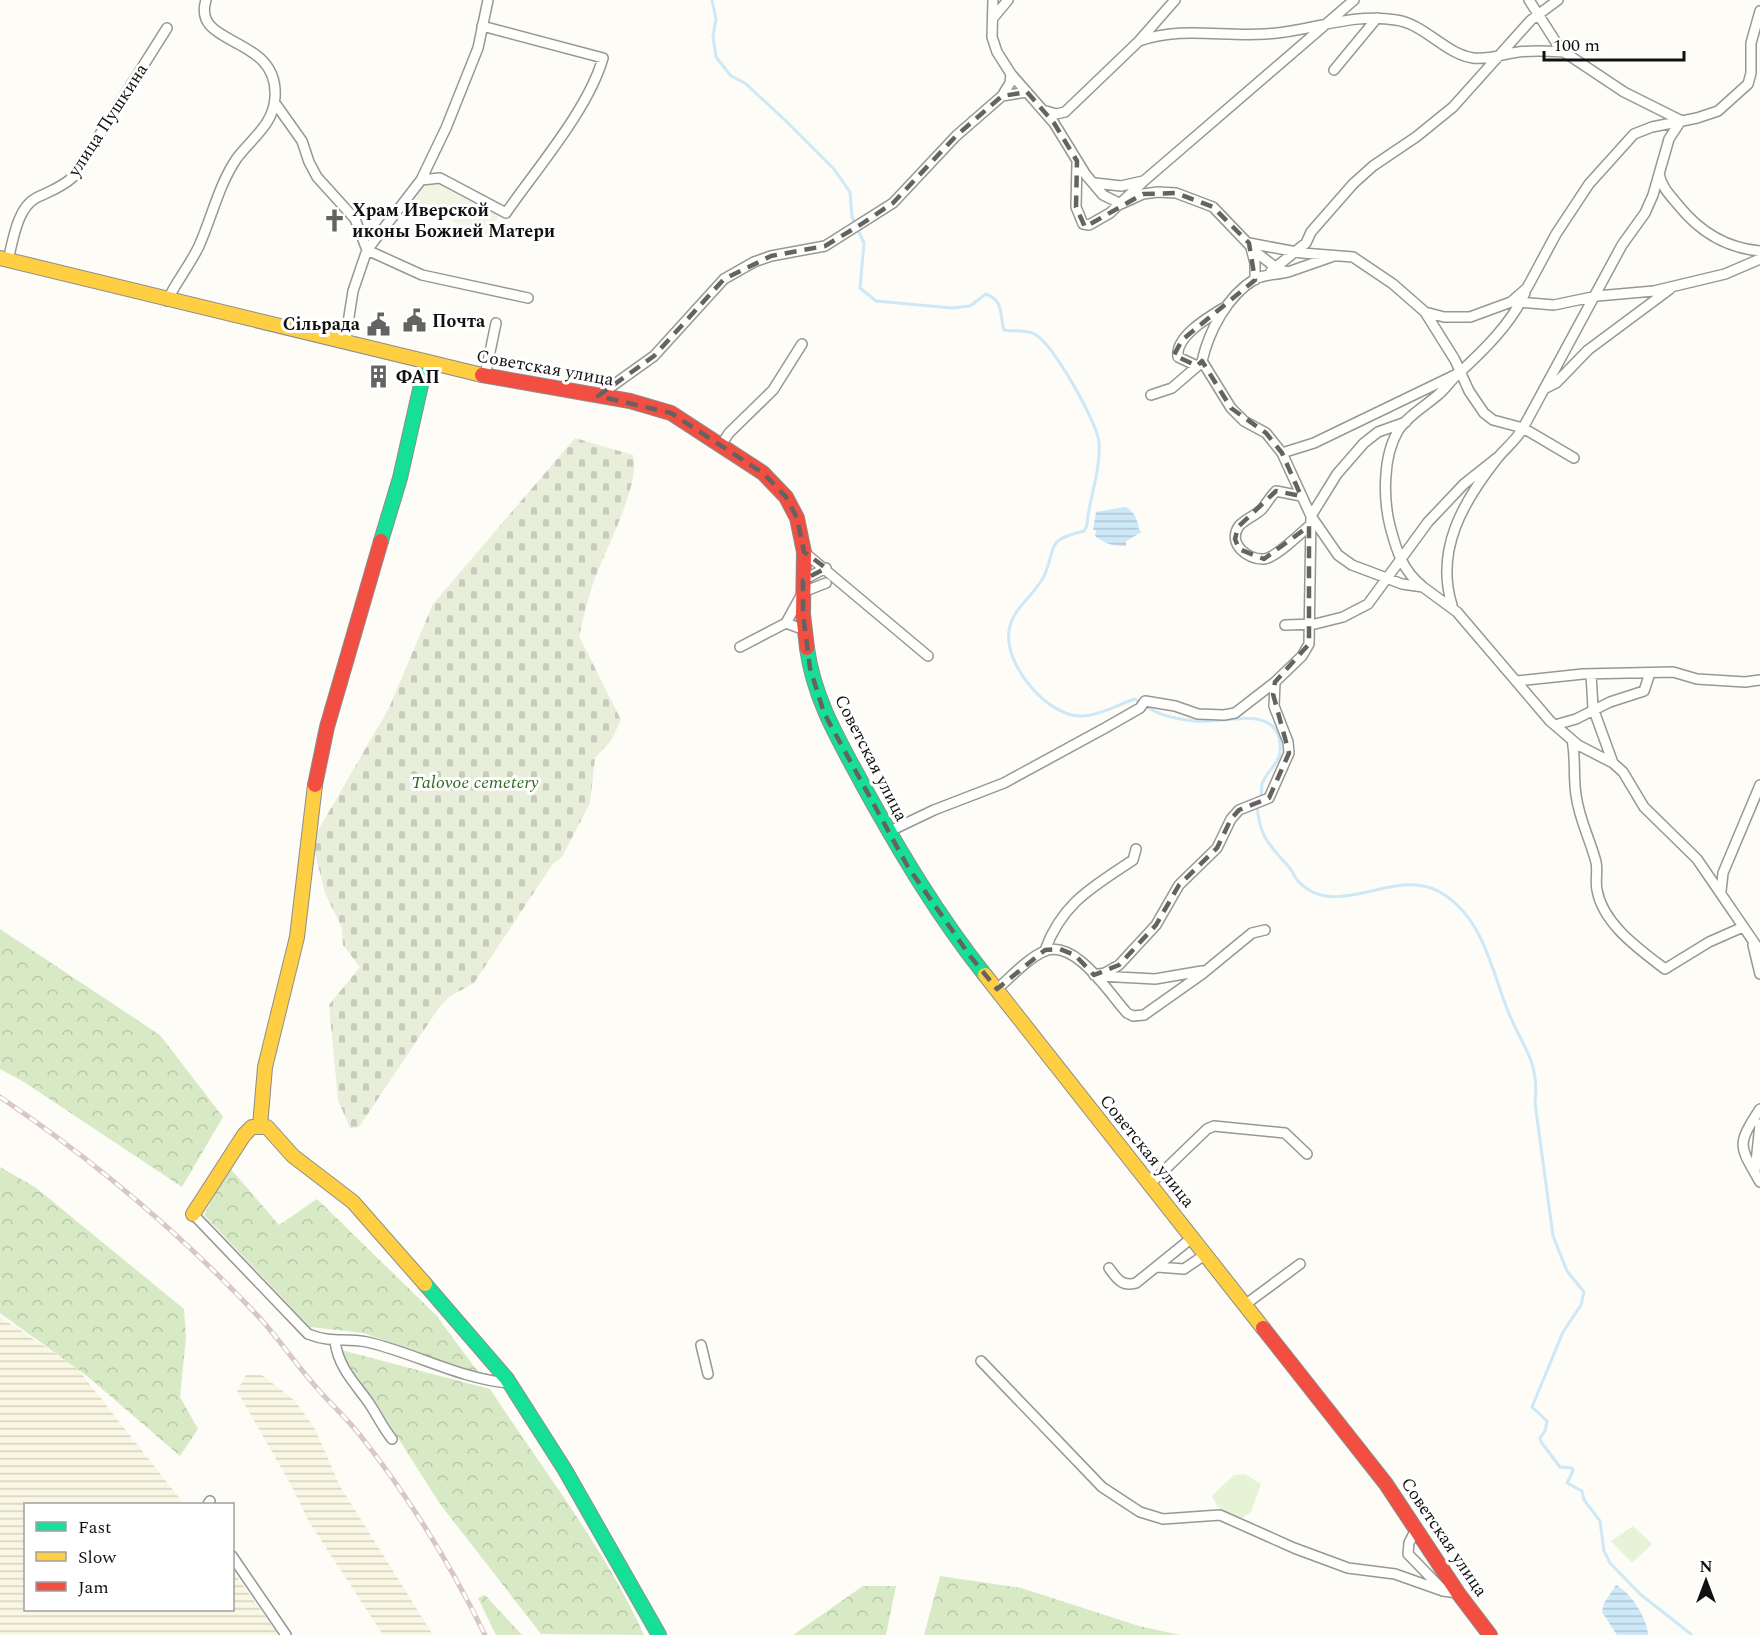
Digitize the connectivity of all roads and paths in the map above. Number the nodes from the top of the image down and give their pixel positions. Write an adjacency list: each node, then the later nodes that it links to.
1 (206, 0): 25 (street)
2 (488, 0): 14 (street)
3 (993, 0): 11 (street)
4 (1008, 0): 11 (street)
5 (1175, 0): 17 (street)
6 (1354, 0): 13 (street)
7 (1530, 0): 10 (street)
8 (1558, 0): 10 (street)
9 (1760, 11): 16 (street)
10 (1539, 12): 18 (street); 19 (street)
11 (993, 18): 21 (street)
12 (1377, 18): 13 (street); 19 (street); 20 (street)
13 (1329, 22): 17 (street); 30 (street)
14 (482, 26): 29 (street); 29 (street)
15 (167, 28): 38 (street, улица Пушкина)
16 (1758, 34): 26 (street)
17 (1139, 42): 24 (street)
18 (1564, 52): 19 (street); 26 (street)
19 (1498, 56): 36 (street)
20 (1334, 70)
21 (1011, 74): 22 (street); 23 (street)
22 (1028, 92): 23 (street); 24 (street)
23 (1002, 96): 58 (street)
24 (1046, 111): 27 (street)
25 (277, 114): 34 (street); 45 (street)
26 (1681, 122): 28 (street); 46 (street)
27 (1077, 161): 31 (street); 32 (street)
28 (1658, 172): 35 (street); 43 (street)
29 (421, 180): 34 (street)
30 (1145, 180): 31 (street); 32 (street)
31 (1095, 183): 32 (street)
32 (1121, 204): 33 (street)
33 (1249, 243): 36 (street); 40 (street); 41 (street)
34 (367, 250): 44 (street); 50 (street)
35 (1760, 251)
36 (1297, 252): 37 (street); 40 (street)
37 (1335, 256): 40 (street); 48 (street)
38 (4, 259): 45 (main road, Советская улица)
39 (1760, 259): 42 (street)
40 (1270, 272): 41 (street)
41 (1255, 279): 47 (street)
42 (1674, 286): 43 (street); 56 (street)
43 (1597, 296): 46 (street); 56 (street)
44 (528, 298)
45 (167, 301): 50 (main road, Советская улица)
46 (1516, 302): 48 (street); 54 (street)
47 (1229, 304): 53 (street); 53 (street)
48 (1425, 312): 54 (street)
49 (496, 323): 55 (street)
50 (345, 342): 52 (main road, Советская улица)
51 (802, 344): 61 (street)
52 (426, 363): 55 (main road, Советская улица); 105 (main road)
53 (1200, 364): 57 (street); 62 (street)
54 (1460, 373): 59 (street); 60 (street); 62 (street)
55 (485, 376): 58 (main road, Советская улица)
56 (1546, 388): 60 (street)
57 (1151, 395)
58 (598, 396): 61 (main road, Советская улица)
59 (1406, 422): 66 (street); 68 (street)
60 (1524, 428): 63 (street); 64 (street)
61 (721, 445): 67 (main road, Советская улица)
62 (1282, 453): 65 (street)
63 (1498, 457): 68 (street); 74 (street)
64 (1574, 458)
65 (1301, 496): 66 (street); 66 (street)
66 (1310, 521): 70 (street); 76 (street)
67 (804, 552): 69 (street); 72 (main road, Советская улица)
68 (1400, 559): 70 (street); 73 (street)
69 (826, 568): 72 (street); 80 (street)
70 (1385, 578): 73 (street); 76 (street)
71 (826, 583): 72 (street)
72 (803, 586): 75 (street); 78 (main road, Советская улица)
73 (1423, 587): 74 (street)
74 (1453, 607): 84 (street)
75 (786, 623): 78 (street); 79 (street)
76 (1310, 624): 77 (street); 85 (street)
77 (1285, 625)
78 (805, 630): 91 (main road, Советская улица)
79 (740, 647)
80 (928, 656)
81 (1650, 673): 82 (street); 83 (street); 86 (street)
82 (1591, 674): 84 (street); 86 (street)
83 (1760, 680)
84 (1516, 681): 87 (street)
85 (1275, 682): 91 (street); 101 (street)
86 (1594, 710): 87 (street); 89 (street)
87 (1555, 725): 88 (street)
88 (1572, 740): 89 (street); 94 (street)
89 (1613, 763): 93 (street)
90 (1760, 785): 93 (street)
91 (888, 832): 102 (main road, Советская улица)
92 (1136, 849): 97 (street)
93 (1721, 891): 94 (street)
94 (1743, 927): 96 (street)
95 (1265, 930): 99 (street)
96 (1752, 942): 98 (street); 100 (street)
97 (1045, 950): 101 (street); 102 (street)
98 (1760, 951)
99 (1207, 970): 101 (street); 101 (street)
100 (1760, 974)
101 (1094, 975)
102 (997, 989): 108 (main road, Советская улица)
103 (1760, 1109): 107 (street)
104 (1760, 1124): 107 (street)
105 (260, 1126): 109 (main road); 120 (main road)
106 (1307, 1154): 108 (street)
107 (1758, 1178)
108 (1150, 1184): 110 (main road, Советская улица)
109 (193, 1214): 116 (street)
110 (1193, 1237): 111 (main road, Советская улица); 113 (street)
111 (1206, 1254): 113 (street); 115 (main road, Советская улица)
112 (1300, 1264): 115 (street)
113 (1157, 1267): 114 (street)
114 (1109, 1268)
115 (1246, 1304): 122 (main road, Советская улица)
116 (335, 1342): 120 (street); 121 (street)
117 (701, 1345): 119 (street)
118 (981, 1361): 125 (street)
119 (708, 1374)
120 (509, 1383): 129 (main road)
121 (392, 1439)
122 (1416, 1529): 124 (street); 127 (main road, Советская улица)
123 (234, 1559): 128 (street)
124 (1414, 1562): 125 (street); 126 (street)
125 (1401, 1576): 126 (street)
126 (1443, 1590): 127 (street)
127 (1458, 1593): 130 (main road, Советская улица)
128 (286, 1635)
129 (659, 1635)
130 (1490, 1635)

